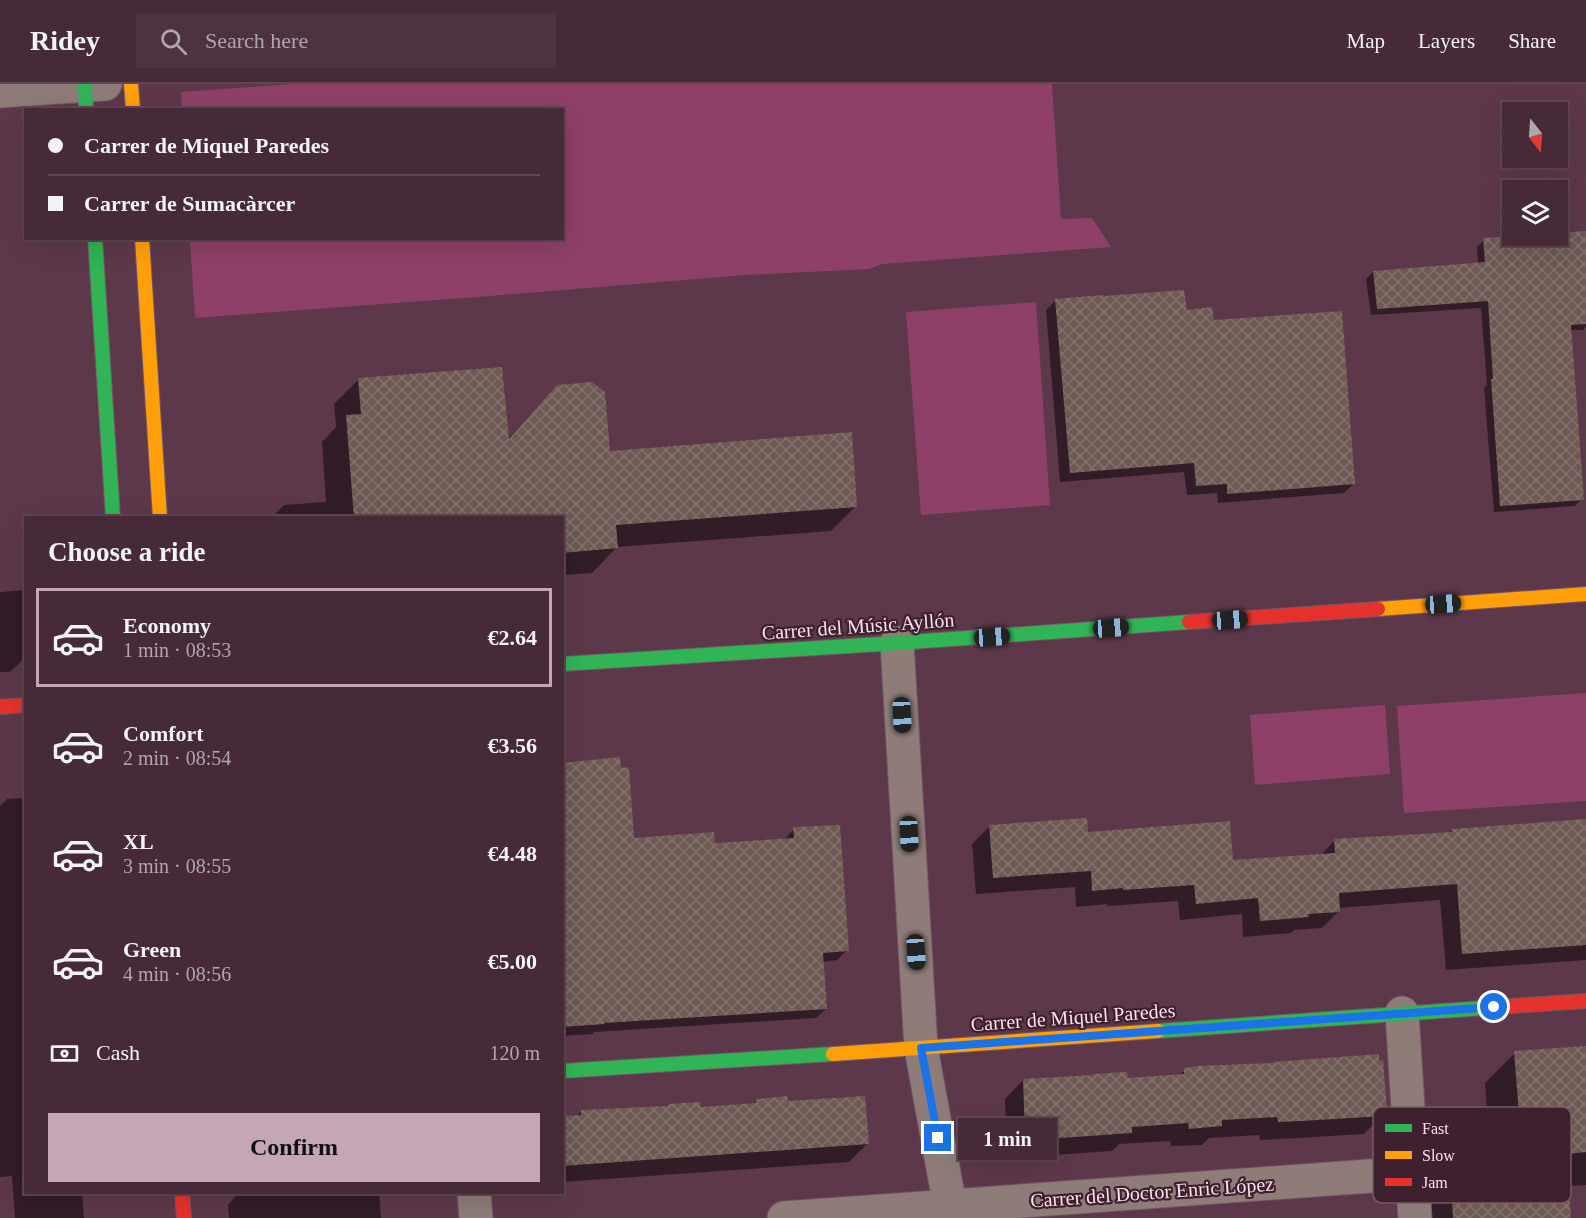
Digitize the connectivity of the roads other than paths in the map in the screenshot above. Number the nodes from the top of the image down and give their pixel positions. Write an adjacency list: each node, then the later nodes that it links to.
1 (131, 84): 4 (street)
2 (0, 91): 3 (street)
3 (90, 91)
4 (133, 108)
5 (95, 240): 7 (street)
6 (142, 240): 8 (street)
7 (113, 516)
8 (160, 516)
9 (1586, 594): 10 (street, Carrer del Músic Ayllón)
10 (897, 643): 11 (street, Carrer del Músic Ayllón); 16 (street)
11 (564, 664)
12 (24, 705): 13 (street)
13 (0, 707)
14 (1586, 1001): 15 (street, Carrer de Miquel Paredes)
15 (1402, 1013): 16 (street, Carrer de Miquel Paredes); 18 (street)
16 (921, 1048): 17 (street, Carrer de Miquel Paredes); 23 (street)
17 (564, 1071)
18 (1408, 1107)
19 (1373, 1176): 23 (street, Carrer del Doctor Enric López)
20 (182, 1194): 24 (street)
21 (474, 1194): 25 (street)
22 (1414, 1203): 27 (street)
23 (951, 1212): 26 (street, Carrer del Doctor Enric López)
24 (184, 1218)
25 (476, 1218)
26 (784, 1218)
27 (1415, 1218)

